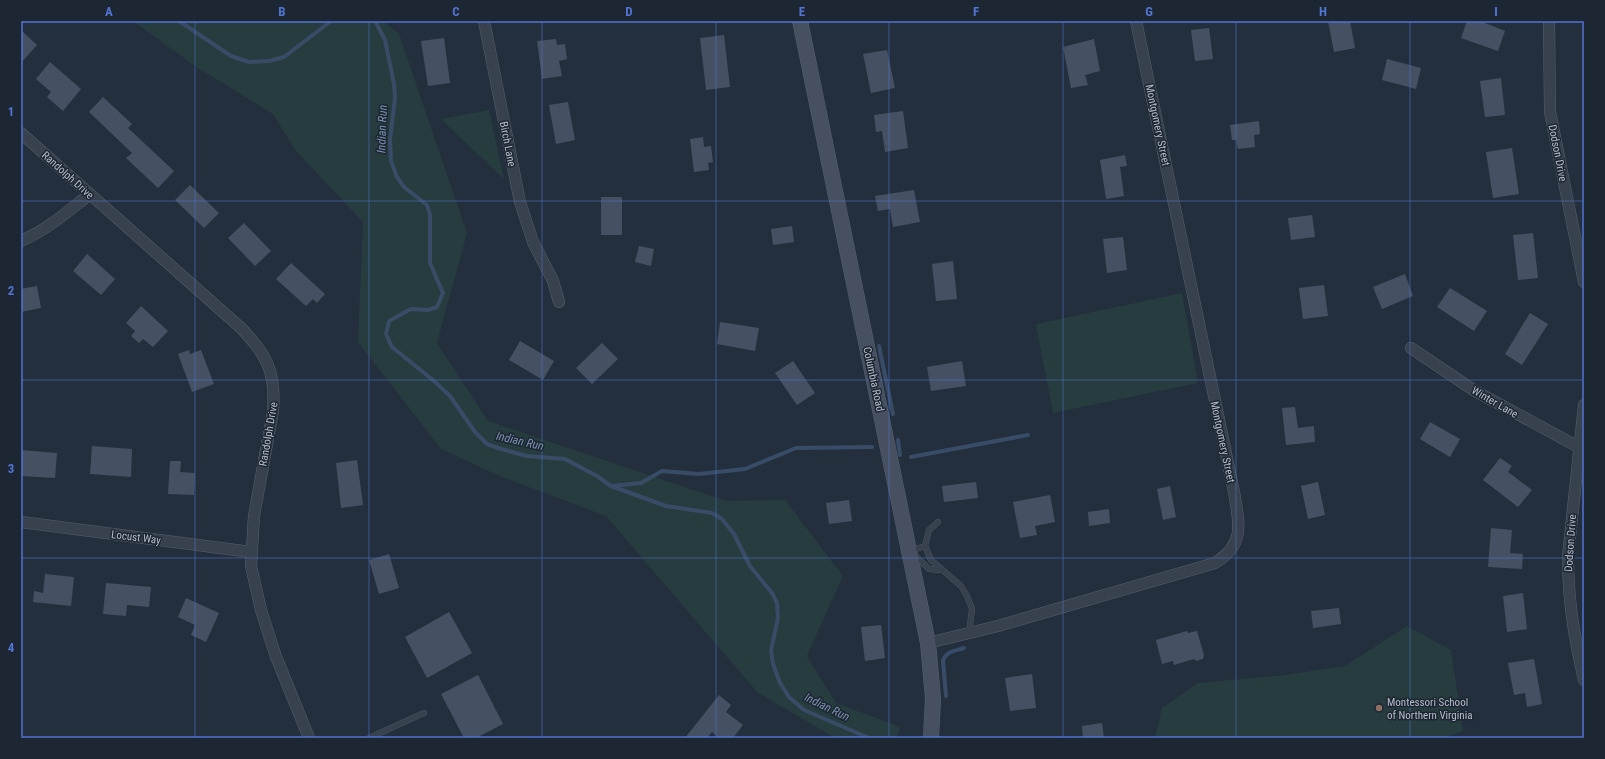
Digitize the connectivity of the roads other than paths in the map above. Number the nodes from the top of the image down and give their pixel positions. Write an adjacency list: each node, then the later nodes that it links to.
1 (484, 21): 9 (street, Birch Lane)
2 (800, 21): 15 (street, Columbia Road)
3 (1136, 21): 18 (street, Montgomery Street)
4 (1549, 21): 8 (street, Dodson Drive)
5 (21, 133): 6 (street, Randolph Drive)
6 (90, 194): 7 (street); 16 (street, Randolph Drive)
7 (21, 241)
8 (1584, 282)
9 (558, 302)
10 (1410, 348): 12 (street, Winter Lane)
11 (1584, 405): 12 (street, Dodson Drive)
12 (1581, 448): 20 (street, Dodson Drive)
13 (21, 522): 16 (street, Locust Way)
14 (938, 522): 15 (lane)
15 (917, 548): 17 (lane); 17 (lane); 19 (street, Columbia Road)
16 (251, 552): 22 (street, Randolph Drive)
17 (941, 570): 18 (lane)
18 (969, 633): 19 (street, Montgomery Street)
19 (928, 643): 24 (street, Columbia Road)
20 (1584, 680)
21 (424, 713): 23 (lane)
22 (309, 738)
23 (369, 738)
24 (931, 738)

